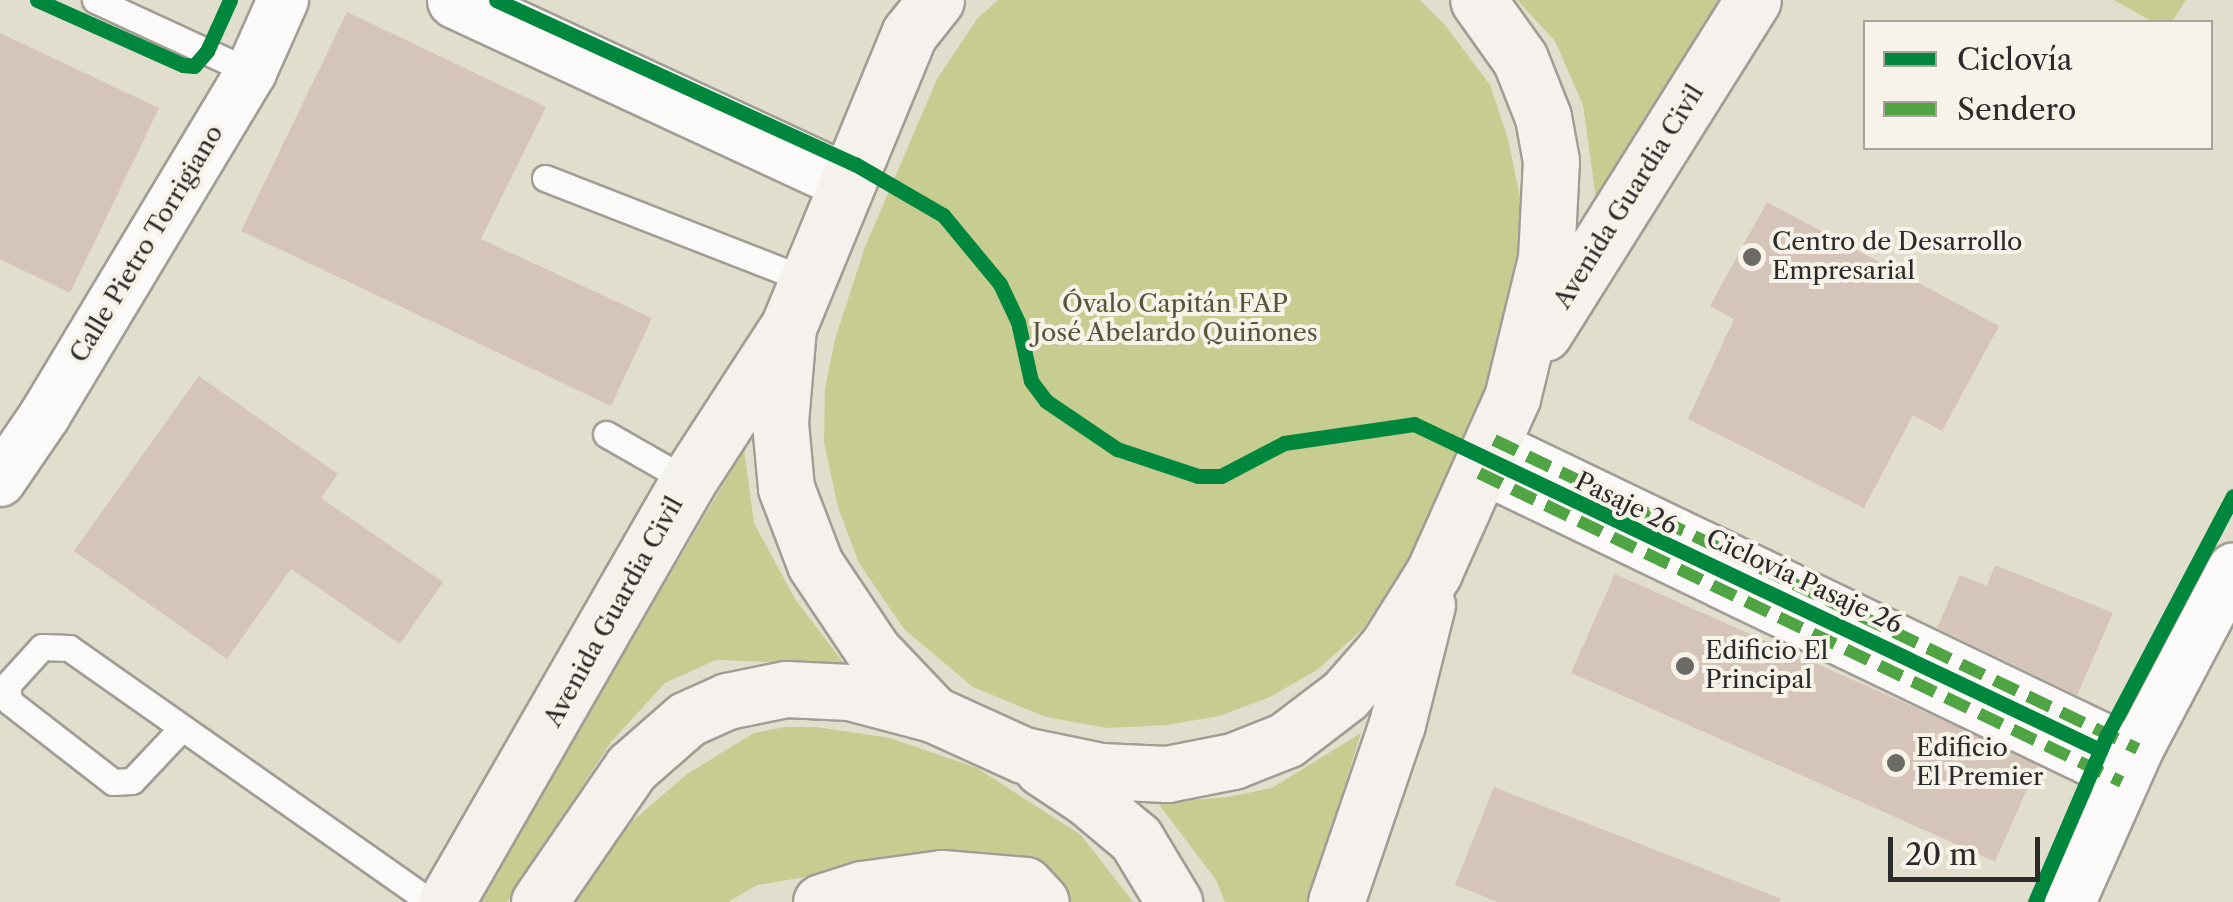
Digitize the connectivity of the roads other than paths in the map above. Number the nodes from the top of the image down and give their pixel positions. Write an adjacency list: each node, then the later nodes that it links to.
1 (95, 0): 7 (lane)
2 (283, 0): 7 (street, Calle Pietro Torrigiano)
3 (455, 0): 9 (street)
4 (1478, 0): 12 (main road)
5 (1753, 0): 12 (main road, Avenida Guardia Civil)
6 (921, 12): 9 (main road)
7 (251, 72): 14 (street, Calle Pietro Torrigiano)
8 (546, 178): 10 (lane)
9 (847, 182): 10 (main road)
10 (797, 304): 13 (main road, Avenida Guardia Civil); 17 (main road)
11 (606, 434): 13 (lane)
12 (1495, 437): 16 (main road); 20 (street, Pasaje 26)
13 (688, 481): 22 (main road, Avenida Guardia Civil)
14 (0, 482)
15 (2233, 569): 20 (street)
16 (1434, 572): 19 (main road); 27 (main road)
17 (933, 714): 19 (main road); 23 (main road)
18 (181, 729): 18 (lane); 21 (lane)
19 (1023, 755): 26 (main road)
20 (2130, 766): 28 (street)
21 (430, 902)
22 (446, 902)
23 (540, 902)
24 (821, 902): 25 (main road)
25 (1041, 902)
26 (1174, 902)
27 (1336, 902)
28 (2070, 902)

